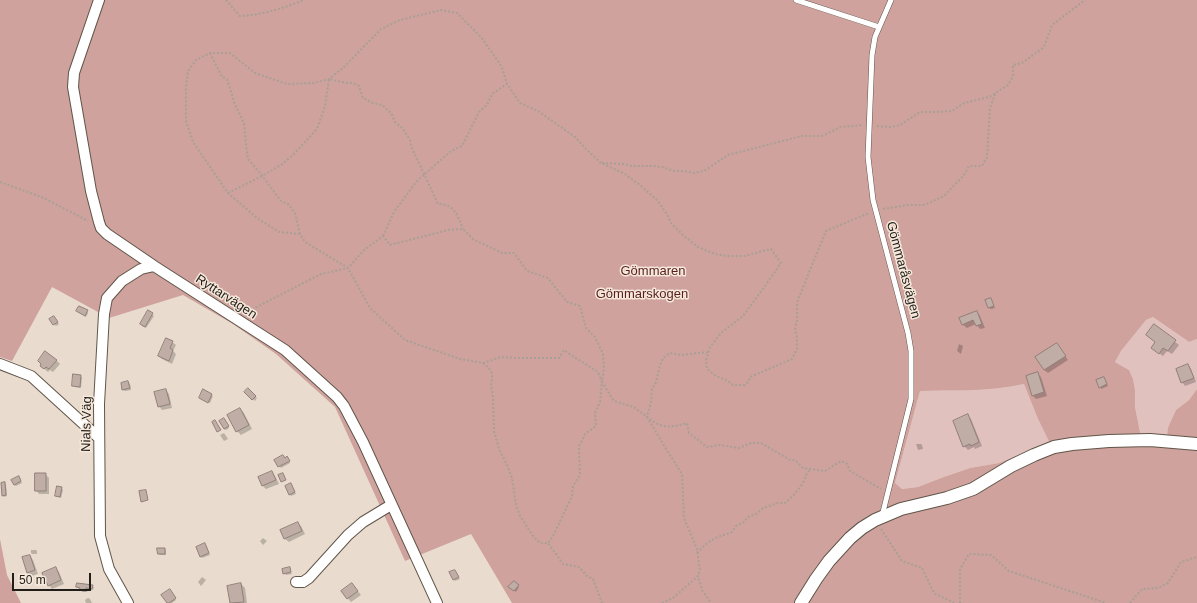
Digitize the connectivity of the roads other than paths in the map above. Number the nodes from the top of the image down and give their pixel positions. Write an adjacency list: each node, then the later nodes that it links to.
1 (99, 0): 5 (street, Ryttarvägen)
2 (796, 0): 4 (lane)
3 (891, 0): 4 (lane, Gömmaråsvägen)
4 (879, 27): 10 (lane, Gömmaråsvägen)
5 (154, 266): 7 (street, Nials Väg); 9 (street, Ryttarvägen)
6 (0, 364): 7 (street)
7 (99, 438): 12 (street, Nials Väg)
8 (1197, 444): 10 (street)
9 (391, 505): 11 (street); 13 (street, Ryttarvägen)
10 (878, 518): 14 (street)
11 (296, 582)
12 (128, 603)
13 (438, 603)
14 (801, 603)

